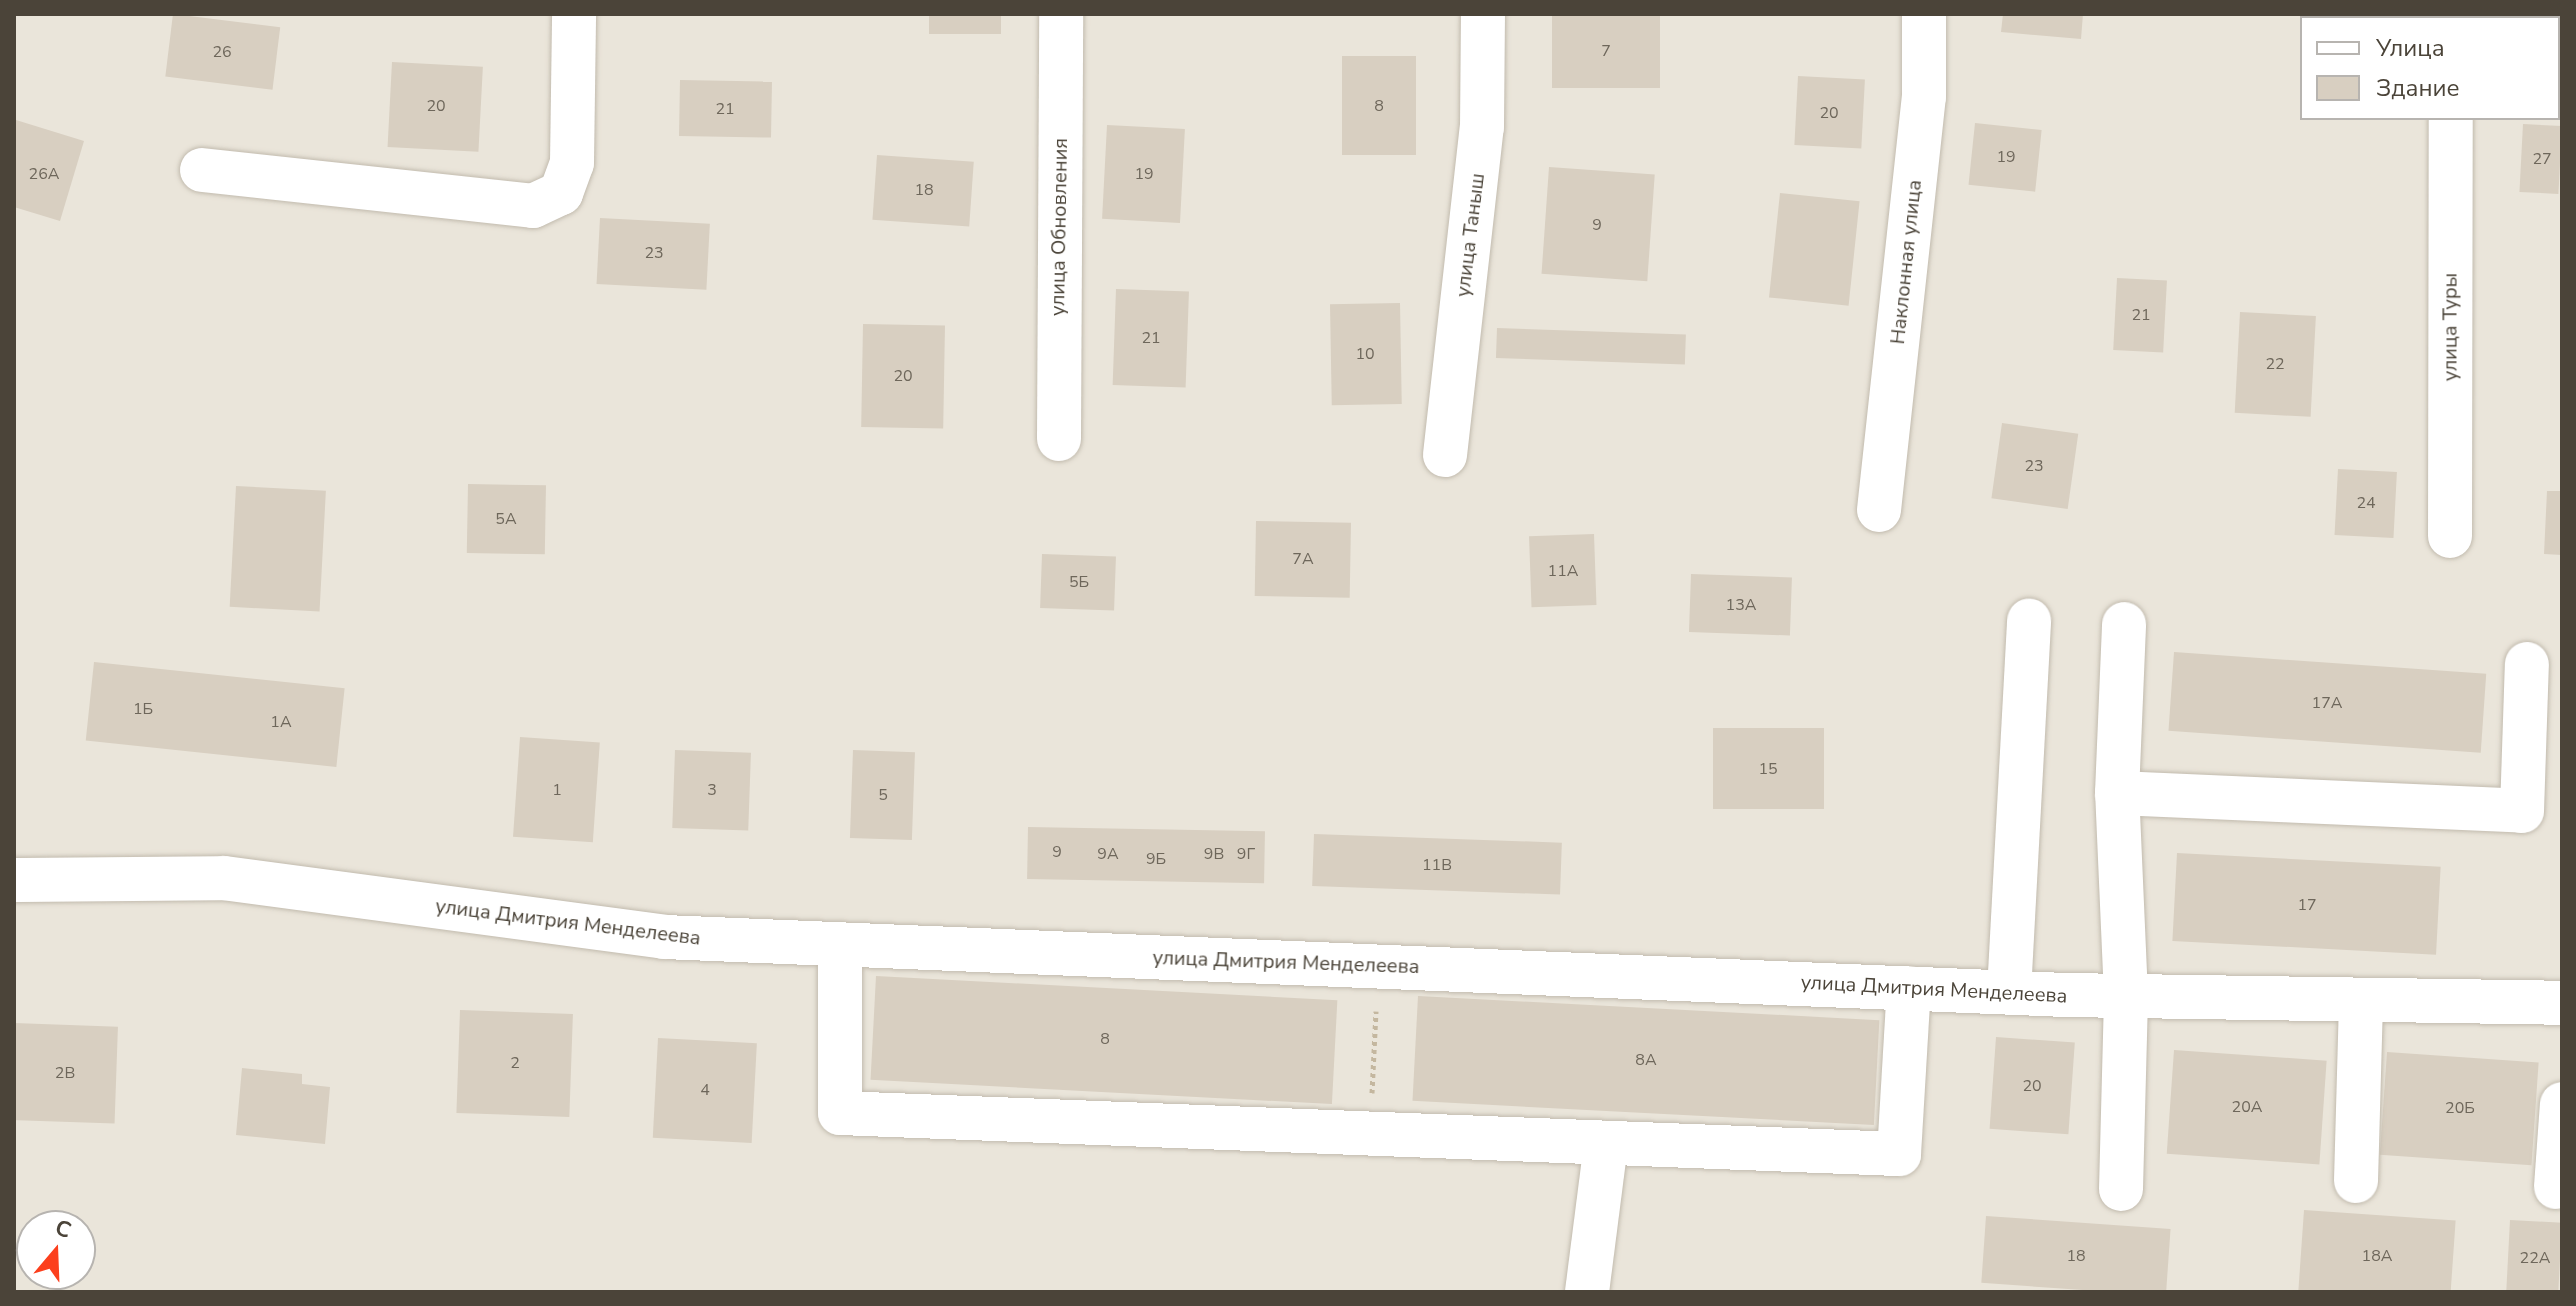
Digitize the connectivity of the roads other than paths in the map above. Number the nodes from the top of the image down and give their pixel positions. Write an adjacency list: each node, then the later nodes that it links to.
1 (574, 14): 6 (street)
2 (1061, 14): 7 (street, улица Обновления)
3 (1483, 14): 8 (street, улица Таныш)
4 (1924, 14): 9 (street, Наклонная улица)
5 (2451, 120): 10 (street, улица Туры)
6 (202, 170)
7 (1059, 439)
8 (1445, 455)
9 (1879, 510)
10 (2450, 536)
11 (2029, 621): 18 (street)
12 (2124, 624): 14 (street)
13 (2527, 664): 14 (street)
14 (2117, 793): 19 (street)
15 (14, 880): 16 (street, улица Дмитрия Менделеева)
16 (840, 944): 17 (street, улица Дмитрия Менделеева); 23 (street)
17 (1909, 988): 18 (street, улица Дмитрия Менделеева); 23 (street)
18 (2009, 992): 19 (street, улица Дмитрия Менделеева)
19 (2126, 996): 20 (street, улица Дмитрия Менделеева); 26 (street)
20 (2361, 1000): 21 (street, улица Дмитрия Менделеева); 24 (street)
21 (2562, 1003)
22 (2562, 1104): 25 (street)
23 (1606, 1143): 27 (street)
24 (2356, 1181)
25 (2556, 1187)
26 (2121, 1189)
27 (1587, 1292)

